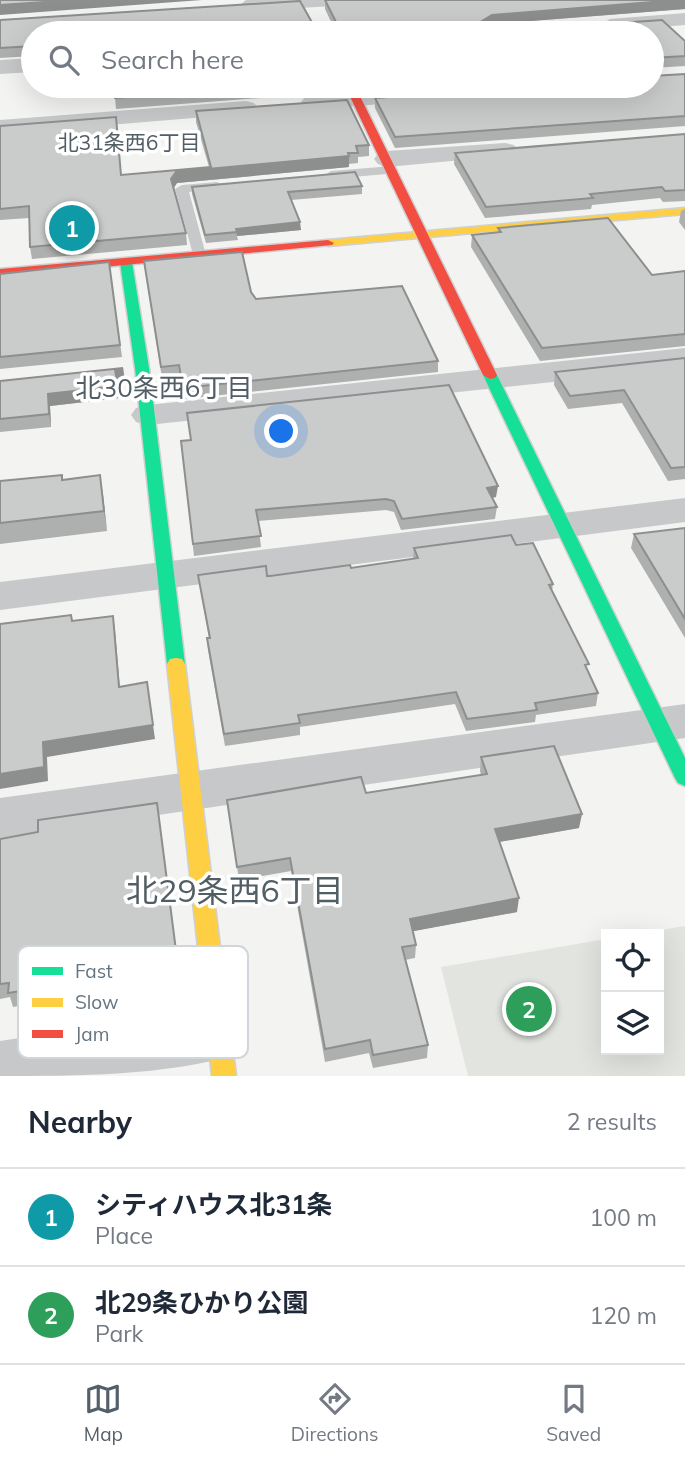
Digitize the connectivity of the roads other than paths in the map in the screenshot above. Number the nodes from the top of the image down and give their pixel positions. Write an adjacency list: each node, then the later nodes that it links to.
1 (333, 0): 2 (street)
2 (308, 1): 3 (street); 5 (street)
3 (228, 7)
4 (685, 19): 6 (street)
5 (318, 21)
6 (657, 21)
7 (21, 66): 8 (street)
8 (0, 68)
9 (325, 98): 11 (street)
10 (357, 98): 15 (street)
11 (296, 104)
12 (270, 106): 13 (street)
13 (0, 127)
14 (525, 148): 15 (street)
15 (389, 165): 16 (lane); 19 (street)
16 (318, 177)
17 (236, 184): 20 (lane)
18 (685, 211): 19 (street)
19 (424, 235): 20 (street); 24 (street)
20 (199, 255): 21 (street)
21 (125, 262): 22 (street); 25 (street)
22 (0, 273)
23 (685, 358): 24 (street)
24 (493, 378): 25 (street); 27 (street)
25 (148, 415): 28 (street)
26 (685, 510): 27 (street)
27 (565, 525): 28 (street); 30 (street)
28 (165, 575): 29 (street); 32 (street)
29 (0, 596)
30 (672, 723): 31 (street); 32 (street)
31 (685, 778)
32 (190, 791): 33 (street); 34 (street)
33 (0, 818)
34 (208, 946)
35 (174, 1058): 36 (street)
36 (0, 1069)

